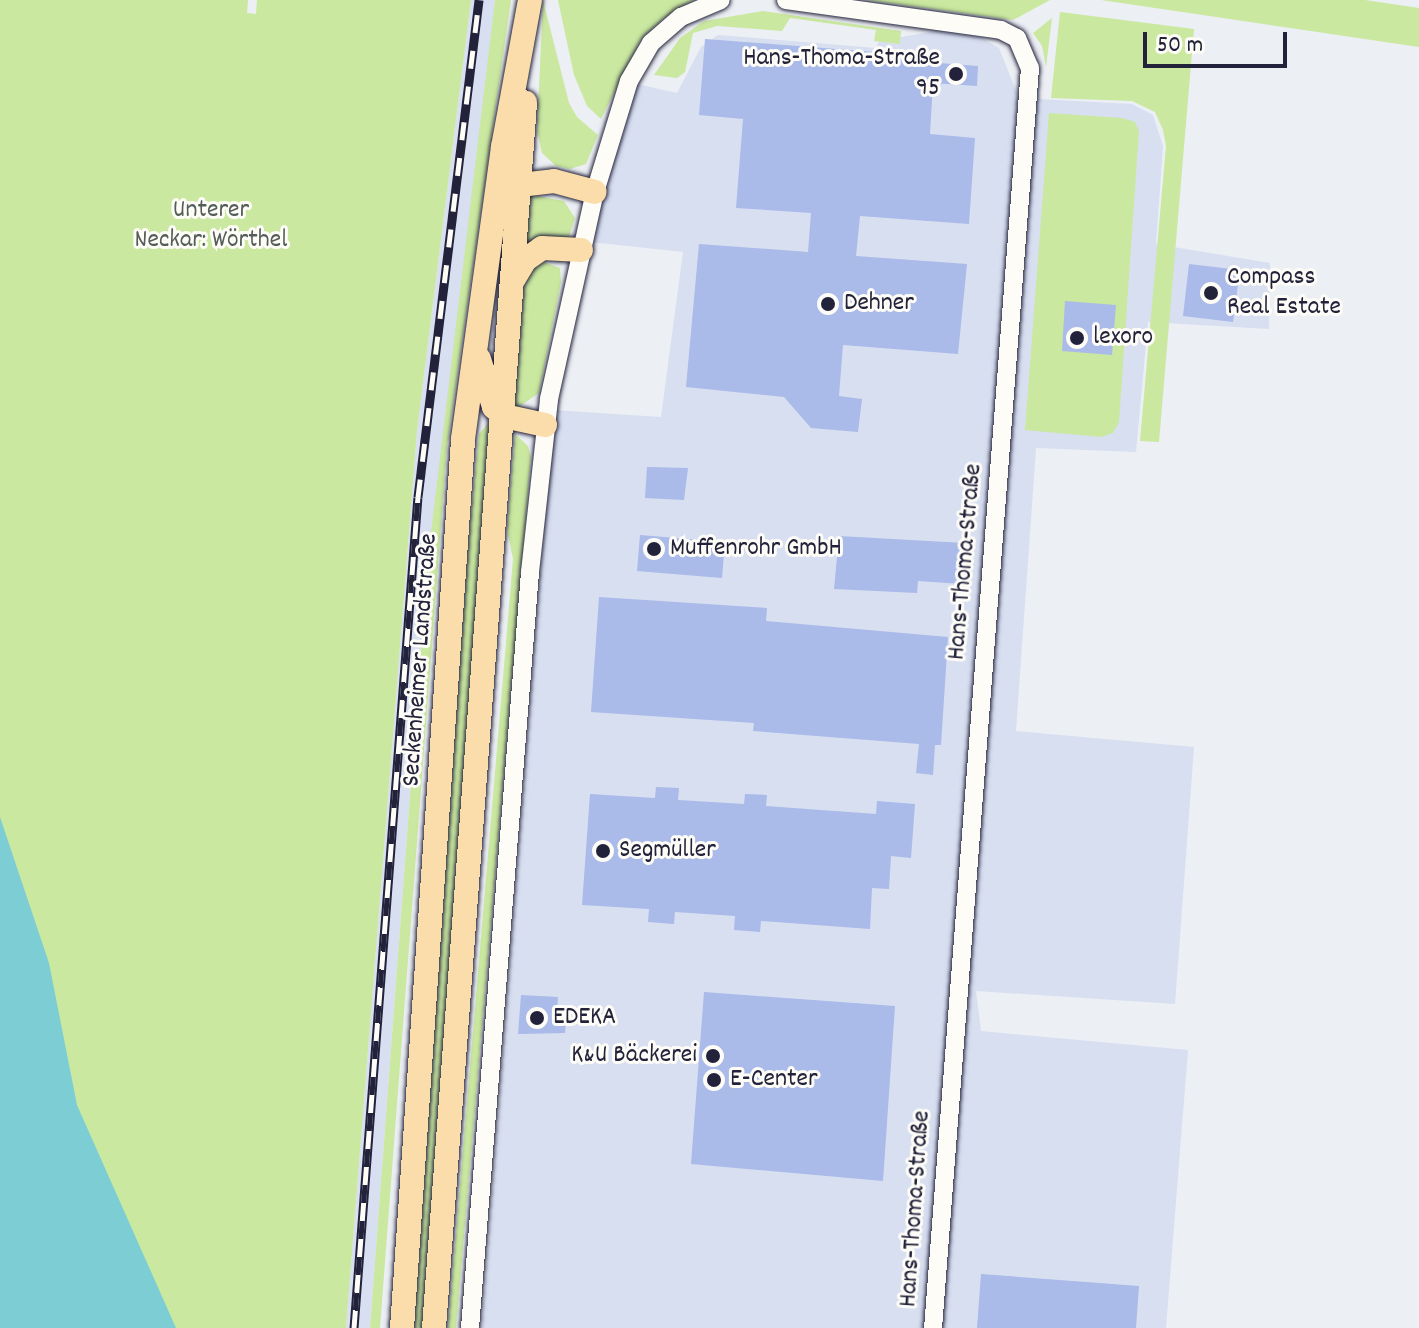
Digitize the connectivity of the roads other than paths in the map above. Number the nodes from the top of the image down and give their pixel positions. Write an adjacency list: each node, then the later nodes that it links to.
1 (530, 0): 4 (main road, Seckenheimer Landstraße); 6 (main road, Seckenheimer Landstraße)
2 (721, 0): 7 (street)
3 (786, 0): 16 (street, Hans-Thoma-Straße)
4 (522, 132): 5 (main road); 6 (main road, Seckenheimer Landstraße)
5 (554, 181): 6 (main road); 7 (main road)
6 (507, 186): 9 (main road, Seckenheimer Landstraße); 10 (main road, Seckenheimer Landstraße)
7 (595, 192): 8 (street)
8 (581, 250): 9 (main road); 12 (street)
9 (511, 283): 11 (main road, Seckenheimer Landstraße)
10 (475, 333): 11 (main road); 13 (main road, Seckenheimer Landstraße)
11 (504, 416): 12 (main road); 14 (main road, Seckenheimer Landstraße)
12 (545, 425): 15 (street)
13 (402, 1328)
14 (434, 1328)
15 (470, 1328)
16 (933, 1328)

